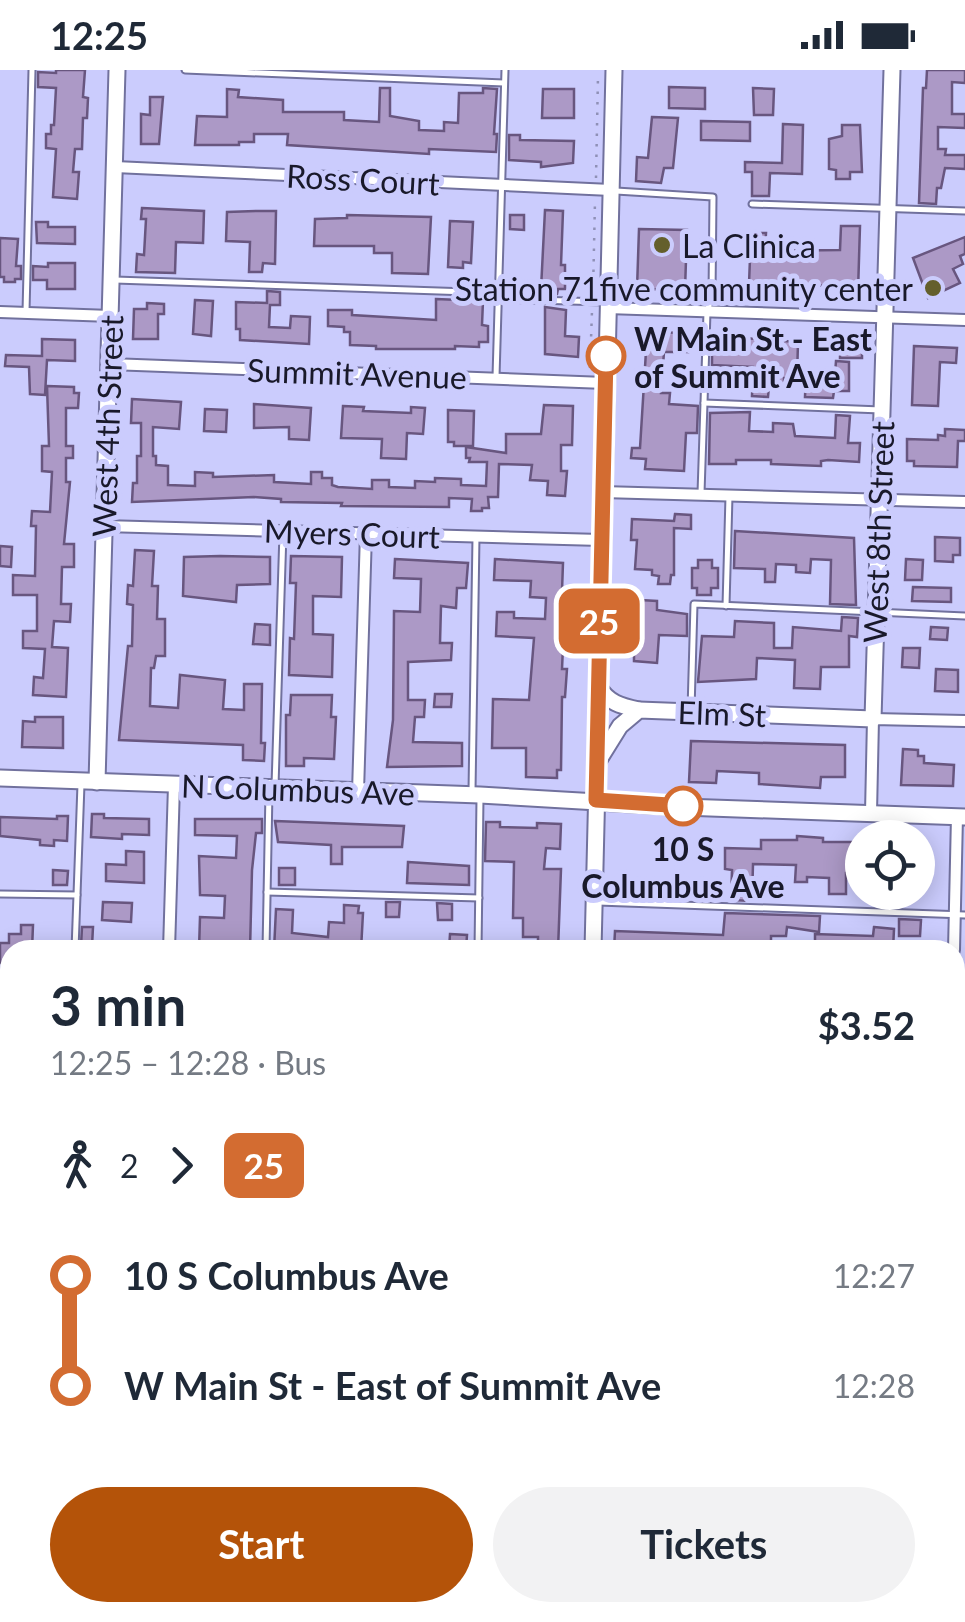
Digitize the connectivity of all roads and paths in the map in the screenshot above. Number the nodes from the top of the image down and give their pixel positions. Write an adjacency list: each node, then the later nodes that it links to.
1 (32, 70): 20 (lane)
2 (118, 70): 9 (main road, West 4th Street)
3 (185, 70): 8 (lane)
4 (505, 70): 8 (lane)
5 (598, 70): 11 (path)
6 (614, 70): 11 (main road)
7 (892, 70): 13 (main road, West 8th Street)
8 (504, 84): 10 (lane)
9 (115, 166): 10 (street, Ross Court); 15 (main road, West 4th Street)
10 (501, 186): 11 (street, Ross Court); 16 (lane)
11 (603, 190): 17 (main road); 17 (path); 19 (lane)
12 (752, 204): 13 (lane)
13 (886, 209): 14 (lane); 22 (main road, West 8th Street)
14 (965, 211)
15 (112, 280): 16 (lane); 21 (main road, West 4th Street)
16 (498, 296): 17 (lane); 25 (lane)
17 (603, 304): 19 (street); 26 (main road); 26 (path)
18 (0, 312): 20 (street)
19 (707, 312): 22 (street); 27 (lane)
20 (26, 313): 21 (street)
21 (112, 316): 24 (main road, West 4th Street)
22 (883, 318): 23 (street); 28 (main road, West 8th Street)
23 (965, 320)
24 (110, 364): 25 (street, Summit Avenue); 34 (main road, West 4th Street)
25 (496, 377): 26 (street, Summit Avenue)
26 (597, 383): 29 (main road)
27 (704, 403): 28 (lane); 30 (lane)
28 (881, 410): 32 (main road, West 8th Street)
29 (602, 492): 30 (street); 38 (main road)
30 (701, 496): 31 (street)
31 (729, 496): 32 (street); 39 (lane)
32 (878, 498): 33 (street); 40 (main road, West 8th Street)
33 (965, 502)
34 (104, 526): 35 (street, Myers Court); 49 (main road, West 4th Street)
35 (283, 531): 36 (street, Myers Court); 51 (lane)
36 (366, 533): 37 (street, Myers Court); 52 (street)
37 (476, 536): 38 (street, Myers Court); 53 (lane)
38 (601, 540): 42 (main road)
39 (726, 606): 40 (lane); 44 (lane)
40 (875, 613): 41 (lane); 45 (main road, West 8th Street)
41 (965, 616)
42 (598, 686): 43 (main road); 47 (main road)
43 (640, 710): 44 (main road, Elm St); 47 (main road, Elm St)
44 (690, 712): 45 (main road, Elm St)
45 (874, 719): 46 (street); 55 (street, West 8th Street)
46 (965, 721)
47 (597, 763): 54 (main road)
48 (0, 778): 49 (main road, N Columbus Ave)
49 (89, 782): 50 (main road, N Columbus Ave); 59 (lane)
50 (174, 785): 51 (main road, N Columbus Ave); 64 (street)
51 (272, 788): 52 (main road, N Columbus Ave); 57 (lane)
52 (358, 792): 53 (main road, N Columbus Ave)
53 (476, 795): 54 (main road, N Columbus Ave); 60 (lane)
54 (596, 800): 55 (main road, N Columbus Ave); 61 (main road)
55 (871, 813): 56 (main road, N Columbus Ave)
56 (961, 817): 62 (street)
57 (267, 892): 60 (lane); 65 (lane)
58 (0, 894): 59 (lane)
59 (77, 895): 63 (lane)
60 (479, 898): 66 (lane)
61 (594, 902): 62 (lane); 67 (main road)
62 (960, 915): 68 (street)
63 (76, 940)
64 (169, 940)
65 (266, 940)
66 (478, 940)
67 (593, 940)
68 (956, 940)

